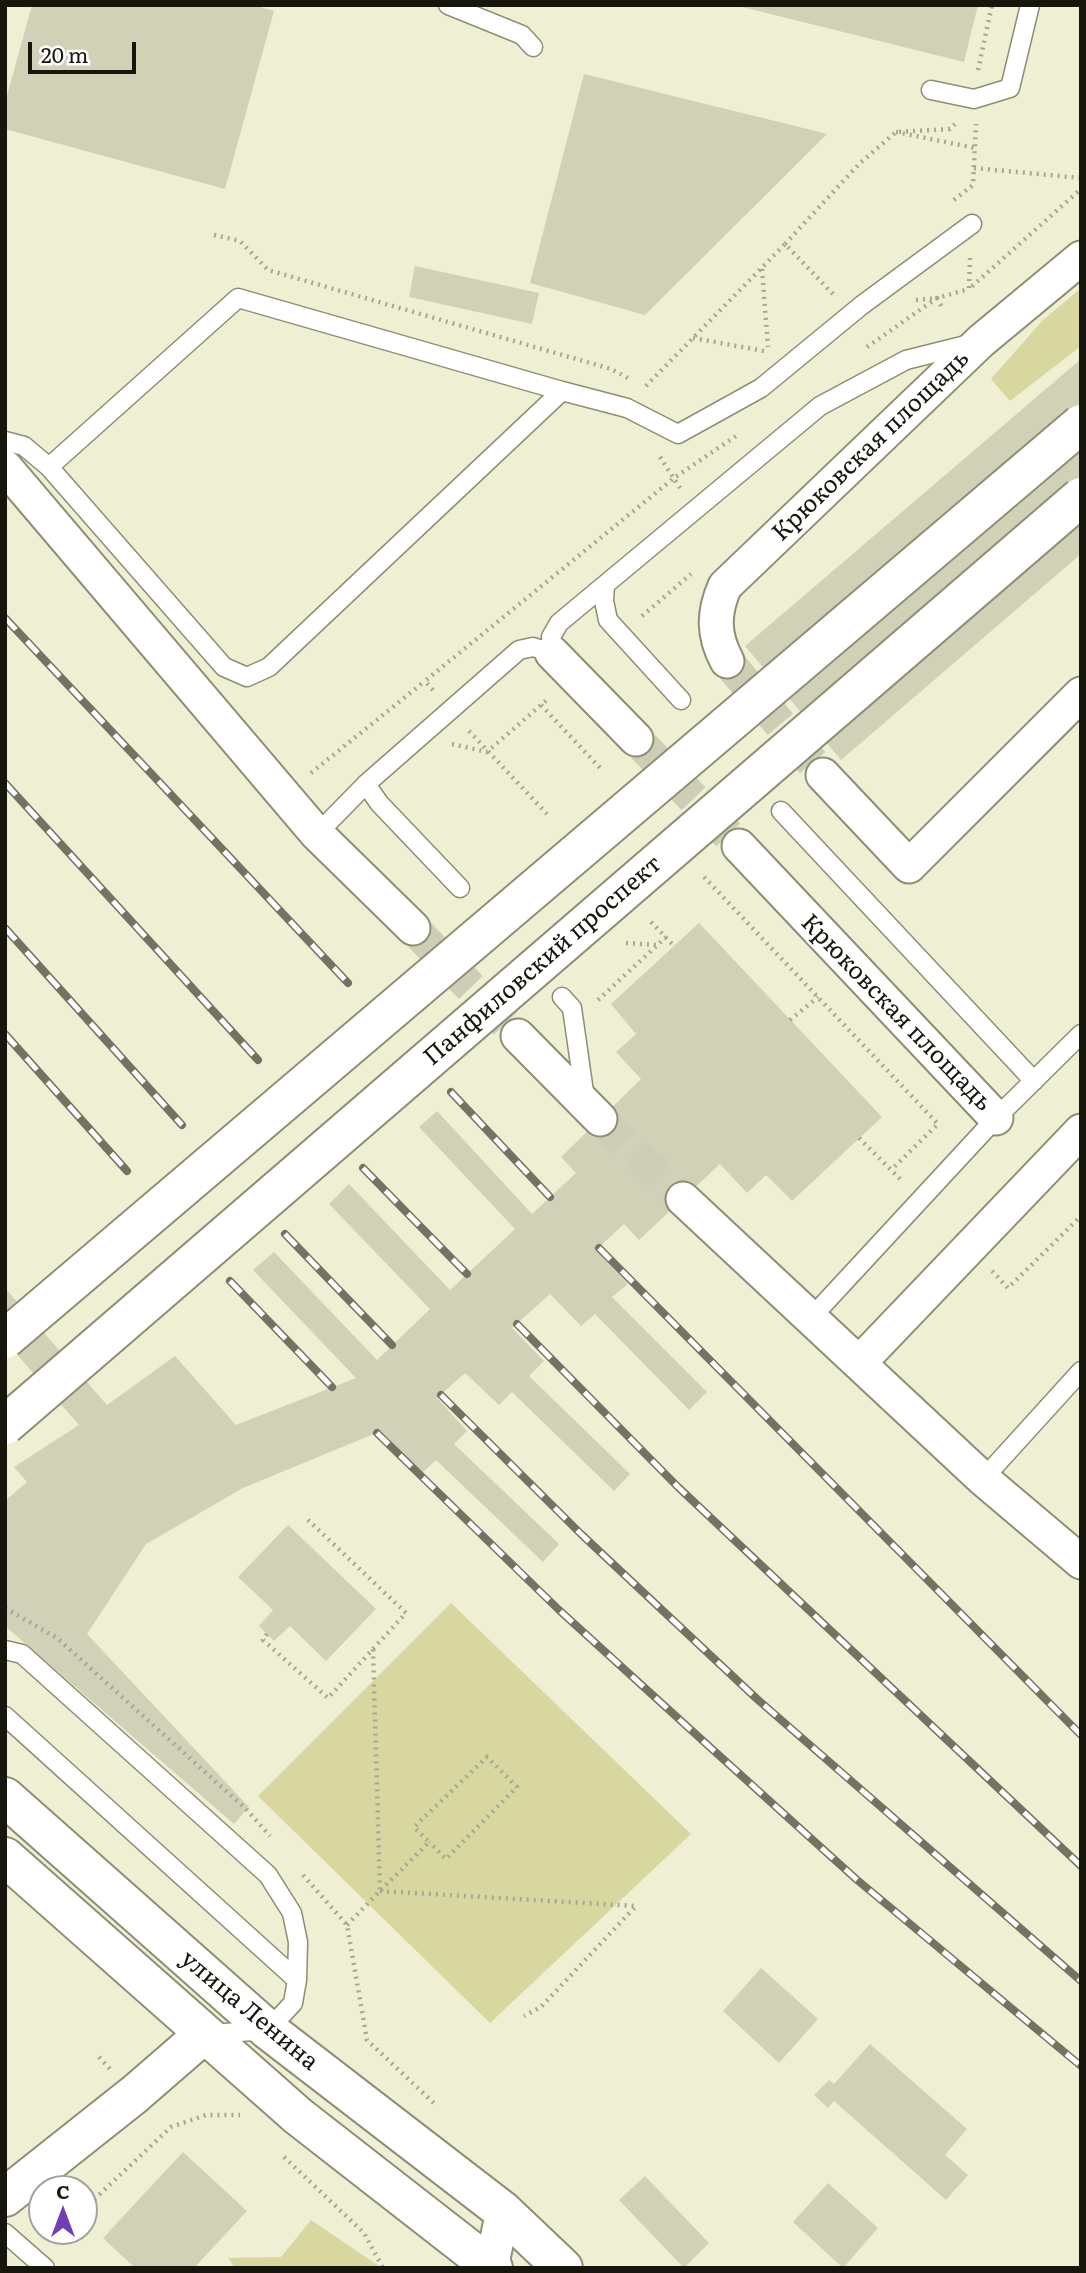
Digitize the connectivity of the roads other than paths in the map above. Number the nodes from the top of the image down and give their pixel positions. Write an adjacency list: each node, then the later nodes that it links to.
1 (447, 5): 3 (lane)
2 (1030, 5): 4 (lane)
3 (533, 47)
4 (931, 90)
5 (972, 224): 8 (lane)
6 (1081, 258): 7 (street, Крюковская площадь)
7 (981, 341): 14 (lane); 16 (street, Крюковская площадь)
8 (562, 391): 12 (lane); 12 (lane)
9 (1081, 424): 36 (main road, bridge)
10 (5, 441): 12 (lane)
11 (5, 467): 23 (street)
12 (49, 467)
13 (1081, 497): 39 (main road, Панфиловский проспект, bridge)
14 (605, 585): 15 (lane); 18 (lane)
15 (552, 653): 19 (street); 21 (lane)
16 (727, 661)
17 (1081, 694): 20 (street)
18 (681, 700)
19 (636, 739)
20 (823, 775)
21 (366, 784): 23 (lane); 25 (lane)
22 (781, 811): 30 (lane)
23 (317, 834): 26 (street)
24 (739, 846): 32 (street, Крюковская площадь)
25 (460, 888)
26 (413, 928)
27 (567, 1003): 31 (lane)
28 (1081, 1034): 30 (lane)
29 (517, 1036): 31 (street)
30 (1034, 1081): 32 (lane)
31 (593, 1112)
32 (996, 1118): 35 (lane)
33 (1081, 1132): 37 (street)
34 (683, 1199): 35 (street)
35 (810, 1320): 37 (street)
36 (5, 1339)
37 (860, 1362): 40 (street)
38 (1081, 1371): 40 (lane)
39 (5, 1425)
40 (983, 1479): 41 (street)
41 (1081, 1562)
42 (5, 1650): 47 (lane)
43 (5, 1716): 47 (lane)
44 (5, 1797): 46 (main road, улица Ленина)
45 (5, 1857): 49 (main road, улица Ленина)
46 (206, 1977): 48 (main road, улица Ленина); 49 (main road)
47 (297, 1980): 48 (lane)
48 (268, 2030): 49 (lane); 51 (main road, улица Ленина)
49 (204, 2035): 50 (main road); 53 (main road, улица Ленина)
50 (5, 2197)
51 (503, 2211): 53 (street); 55 (main road, улица Ленина)
52 (5, 2233): 54 (lane)
53 (492, 2267)
54 (45, 2268)
55 (563, 2268)

